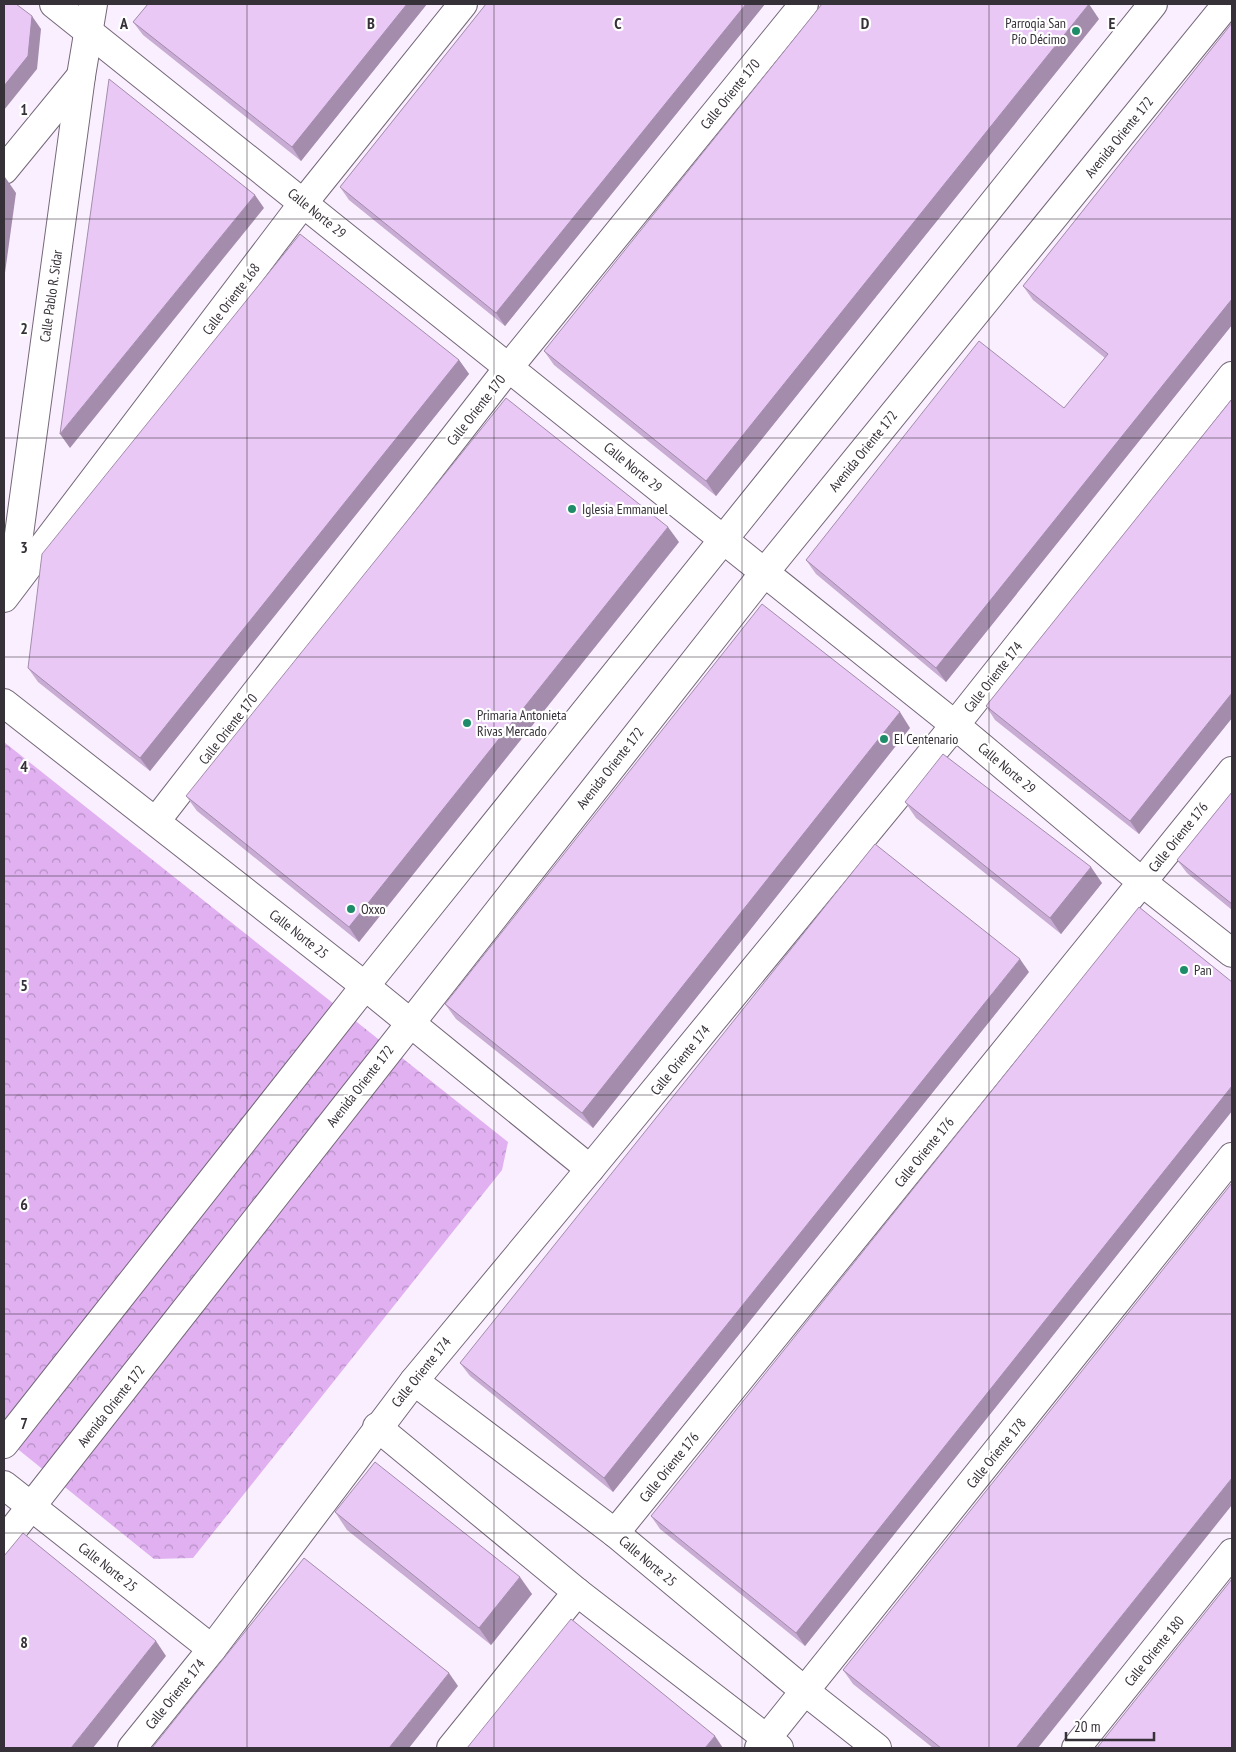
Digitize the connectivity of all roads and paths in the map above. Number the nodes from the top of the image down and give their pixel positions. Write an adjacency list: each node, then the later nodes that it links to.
1 (54, 4): 8 (street, Calle Norte 29)
2 (93, 4): 8 (street, Calle Pablo R. Sidar)
3 (113, 4): 8 (street)
4 (463, 4): 11 (street, Calle Oriente 168)
5 (804, 4): 12 (street, Calle Oriente 170)
6 (1152, 4): 14 (street)
7 (1227, 4): 15 (street, Avenida Oriente 172)
8 (90, 32): 9 (street, Calle Pablo R. Sidar); 11 (street, Calle Norte 29)
9 (81, 76): 10 (street); 16 (street, Calle Pablo R. Sidar)
10 (4, 170)
11 (304, 202): 12 (street, Calle Norte 29); 16 (street, Calle Oriente 168)
12 (510, 367): 14 (street, Calle Norte 29); 20 (street, Calle Oriente 170)
13 (1232, 376): 18 (street, Calle Oriente 174)
14 (722, 538): 15 (street, Calle Norte 29); 23 (street)
15 (764, 572): 18 (street, Calle Norte 29); 24 (street, Avenida Oriente 172)
16 (8, 593)
17 (4, 703): 20 (street, Calle Norte 25)
18 (955, 725): 21 (street, Calle Norte 29); 26 (street, Calle Oriente 174)
19 (1232, 771): 21 (street, Calle Oriente 176)
20 (156, 821): 23 (street, Calle Norte 25)
21 (1142, 882): 22 (street, Calle Norte 29); 32 (street, Calle Oriente 176)
22 (1232, 953)
23 (365, 986): 24 (street, Calle Norte 25); 29 (street)
24 (410, 1023): 26 (street, Calle Norte 25); 31 (street, Avenida Oriente 172)
25 (1232, 1157): 37 (street, Calle Oriente 178)
26 (590, 1169): 27 (street, Calle Oriente 174)
27 (414, 1381): 28 (street, Calle Oriente 174); 32 (street, Calle Norte 25)
28 (377, 1427): 35 (street); 36 (street, Calle Oriente 174)
29 (4, 1444)
30 (4, 1485): 31 (street, Calle Norte 25)
31 (31, 1507): 33 (street, Avenida Oriente 172); 36 (street, Calle Norte 25)
32 (615, 1533): 37 (street, Calle Norte 25)
33 (4, 1541)
34 (1232, 1553): 42 (street, Calle Oriente 180)
35 (577, 1592): 38 (street); 40 (street)
36 (212, 1649): 39 (street, Calle Oriente 174)
37 (806, 1692): 38 (street, Calle Oriente 178); 41 (street, Calle Norte 25)
38 (769, 1745)
39 (132, 1748)
40 (451, 1748)
41 (877, 1748)
42 (1076, 1748)

